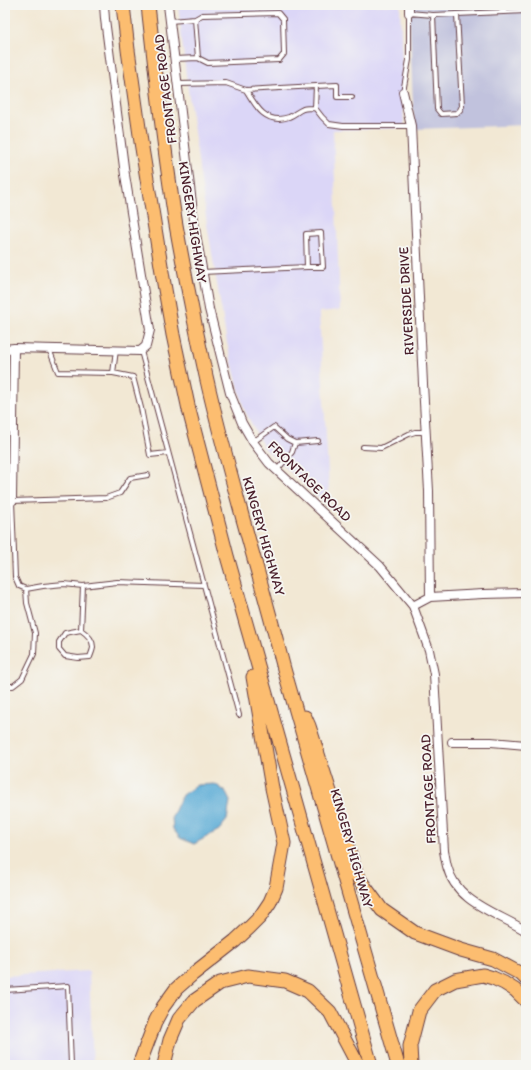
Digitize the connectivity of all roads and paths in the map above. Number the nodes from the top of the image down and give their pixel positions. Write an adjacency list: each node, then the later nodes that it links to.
1 (104, 5): 26 (street)
2 (123, 5): 37 (highway)
3 (148, 5): 45 (highway, KINGERY HIGHWAY)
4 (168, 5): 10 (street, FRONTAGE ROAD)
5 (409, 9): 8 (lane); 16 (lane, RIVERSIDE DRIVE)
6 (526, 11): 7 (lane)
7 (457, 14): 8 (lane); 8 (lane)
8 (433, 15)
9 (195, 19): 10 (lane); 11 (lane); 11 (lane)
10 (170, 21): 12 (street, FRONTAGE ROAD)
11 (198, 58): 12 (lane)
12 (174, 59): 13 (street, FRONTAGE ROAD)
13 (177, 84): 15 (lane); 21 (street, FRONTAGE ROAD)
14 (316, 86): 15 (lane); 17 (lane); 18 (lane)
15 (246, 90): 18 (lane)
16 (403, 92): 19 (street, RIVERSIDE DRIVE)
17 (352, 97)
18 (316, 108): 19 (lane)
19 (411, 126): 28 (street, RIVERSIDE DRIVE)
20 (307, 267): 20 (lane); 21 (lane)
21 (202, 272): 30 (street, FRONTAGE ROAD)
22 (14, 348): 23 (street); 24 (street); 36 (street)
23 (5, 349)
24 (49, 349): 25 (street); 27 (lane)
25 (116, 350): 26 (street); 27 (lane)
26 (140, 350): 33 (lane)
27 (113, 373): 33 (lane)
28 (426, 432): 32 (lane); 42 (street, RIVERSIDE DRIVE)
29 (318, 441): 31 (lane)
30 (253, 442): 31 (lane); 34 (street, FRONTAGE ROAD)
31 (295, 443): 34 (lane)
32 (363, 447)
33 (168, 453): 38 (lane)
34 (277, 471): 43 (street, FRONTAGE ROAD)
35 (148, 475): 36 (lane)
36 (8, 502): 40 (lane)
37 (227, 556): 55 (highway); 58 (highway)
38 (204, 585): 39 (lane); 47 (lane)
39 (83, 586): 40 (lane); 44 (lane)
40 (26, 590): 46 (lane)
41 (526, 593): 42 (street)
42 (430, 597): 43 (street)
43 (413, 606): 50 (street, FRONTAGE ROAD)
44 (81, 630): 44 (lane)
45 (284, 669): 51 (highway); 59 (highway, KINGERY HIGHWAY)
46 (5, 686)
47 (238, 716)
48 (452, 742): 49 (street)
49 (526, 745)
50 (526, 930)
51 (526, 979)
52 (5, 990): 54 (lane)
53 (526, 1001): 60 (highway)
54 (71, 1065)
55 (139, 1065)
56 (164, 1065): 57 (highway)
57 (358, 1065)
58 (371, 1065)
59 (398, 1065)
60 (411, 1065)

